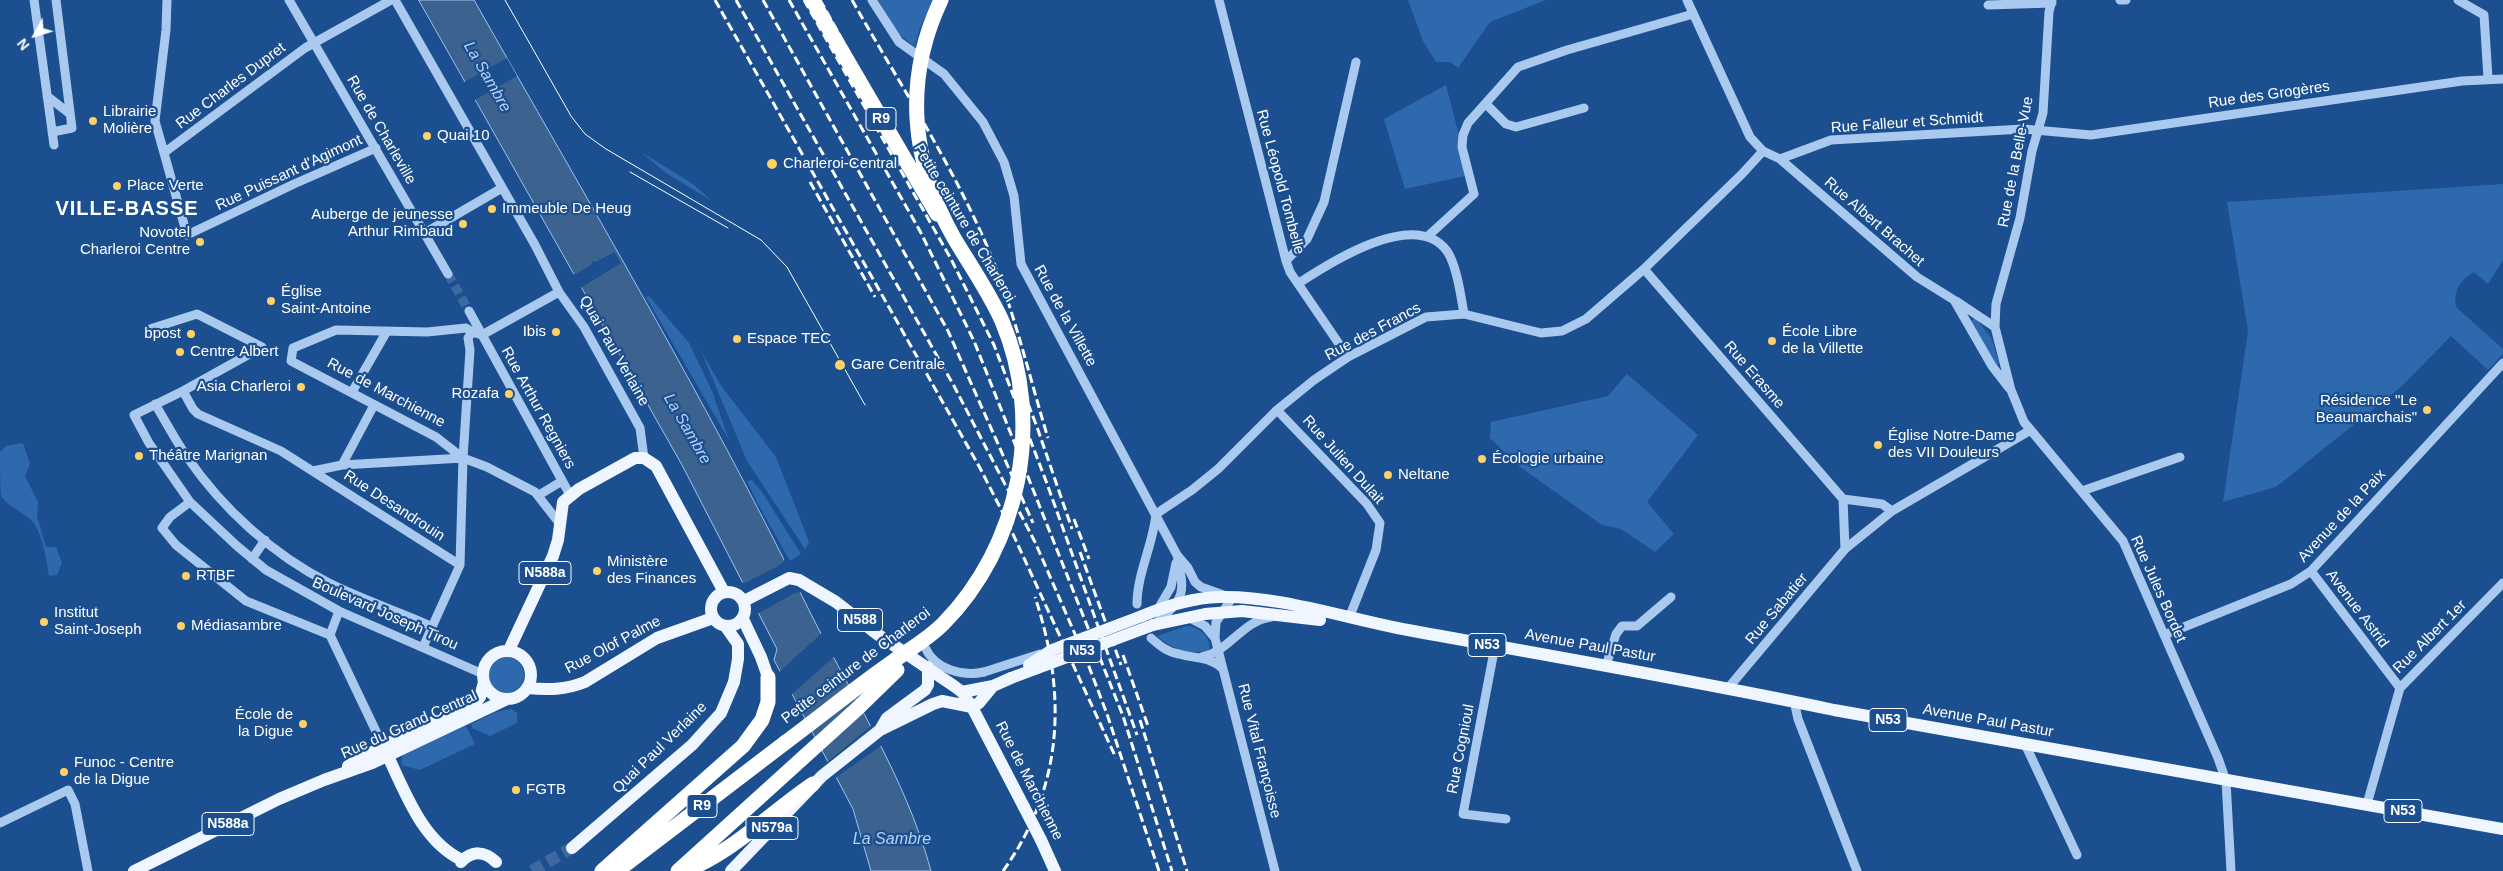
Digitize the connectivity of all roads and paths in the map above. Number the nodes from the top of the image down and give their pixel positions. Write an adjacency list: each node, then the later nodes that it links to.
1 (34, 0): 22 (street)
2 (56, 0): 25 (street)
3 (167, 0): 31 (street)
4 (289, 0): 18 (street, Rue de Charleville)
5 (391, 0): 18 (street, Rue Charles Dupret)
6 (395, 0): 33 (street, Quai Paul Verlaine)
7 (812, 0): 35 (highway, Petite ceinture de Charleroi / R9, bridge)
8 (872, 0): 71 (street, Rue de la Villette)
9 (940, 0): 35 (highway, bridge)
10 (1219, 0): 37 (street, Rue Léopold Tombelle)
11 (1687, 0): 17 (street)
12 (2120, 0): 13 (street)
13 (2126, 0)
14 (2458, 0): 20 (street)
15 (2052, 2): 16 (street); 26 (street, Rue de la Belle-Vue)
16 (1988, 4)
17 (1693, 14): 23 (street); 30 (street)
18 (315, 43): 29 (street, Rue de Charleville); 31 (street, Rue Charles Dupret)
19 (1356, 62): 37 (street)
20 (2488, 78): 21 (street, Rue des Grogères); 26 (street, Rue des Grogères)
21 (2503, 78)
22 (47, 96): 25 (street); 27 (street)
23 (1486, 104): 24 (street); 36 (street)
24 (1584, 108)
25 (70, 114): 27 (street)
26 (2038, 130): 32 (street, Rue Falleur et Schmidt); 45 (street, Rue de la Belle-Vue)
27 (52, 132): 28 (street)
28 (54, 145)
29 (376, 148): 31 (street, Rue Puissant d'Agimont); 34 (street, Rue de Charleville)
30 (1763, 151): 32 (street, Rue Albert Brachet); 38 (street, Rue des Francs)
31 (165, 152)
32 (1780, 159): 42 (street, Rue Albert Brachet)
33 (502, 188): 34 (street); 41 (street, Quai Paul Verlaine)
34 (423, 234): 39 (street, Rue de Charleville)
35 (953, 235): 102 (highway, Petite ceinture de Charleroi / R9, bridge)
36 (1428, 236): 40 (street); 44 (street)
37 (1286, 261): 40 (street, Rue Léopold Tombelle)
38 (1644, 269): 44 (street, Rue des Francs); 68 (street, Rue Erasme)
39 (448, 274)
40 (1299, 283): 50 (street, Rue Léopold Tombelle)
41 (559, 292): 49 (street); 61 (street, Quai Paul Verlaine)
42 (1954, 300): 45 (street, Rue Albert Brachet); 52 (street, Rue Albert Brachet)
43 (469, 311): 49 (street)
44 (1464, 314): 50 (street, Rue des Francs)
45 (1995, 327): 52 (street, Rue Albert Brachet)
46 (150, 328): 53 (street)
47 (386, 331): 48 (street); 54 (street); 54 (street, Rue de Marchienne)
48 (472, 332): 49 (street); 60 (street)
49 (482, 335): 64 (street, Rue Arthur Regniers)
50 (1348, 357): 57 (street, Rue des Francs)
51 (2503, 363): 78 (street, Avenue de la Paix)
52 (2011, 390): 58 (street, Rue Albert Brachet)
53 (183, 391): 55 (street); 63 (street, Rue Desandrouin)
54 (352, 392): 56 (street, Rue de Marchienne)
55 (156, 404): 69 (street, Boulevard Joseph Tirou); 73 (street, Boulevard Joseph Tirou)
56 (374, 405): 60 (street, Rue de Marchienne); 62 (street)
57 (1277, 410): 71 (street, Rue des Francs); 91 (street, Rue Julien Dulait)
58 (2029, 431): 65 (street, Rue Jules Bordet); 70 (street, Rue Sabatier)
59 (2180, 457): 65 (street)
60 (463, 458): 62 (street); 66 (street); 77 (street)
61 (644, 458): 67 (main road); 81 (main road)
62 (342, 465): 63 (street)
63 (312, 470): 77 (street, Rue Desandrouin)
64 (562, 481): 66 (street); 67 (street, Rue Arthur Regniers)
65 (2082, 491): 96 (street, Rue Jules Bordet)
66 (539, 495): 72 (street)
67 (570, 495): 72 (main road, N588a)
68 (1843, 499): 70 (street); 74 (street)
69 (190, 502): 76 (street, Boulevard Joseph Tirou); 95 (street)
70 (1892, 511): 74 (street, Rue Sabatier)
71 (1156, 514): 75 (street, Rue de la Villette); 85 (street)
72 (560, 524): 103 (main road, N588a)
73 (265, 540): 76 (street); 93 (street, Boulevard Joseph Tirou)
74 (1845, 549): 115 (street, Rue Sabatier)
75 (1177, 555): 80 (street, Rue de la Villette); 86 (street, Rue de la Villette)
76 (252, 559): 87 (street, Boulevard Joseph Tirou)
77 (460, 565): 93 (street)
78 (2311, 572): 96 (street, Avenue de la Paix); 116 (street, Avenue Astrid)
79 (2503, 583): 116 (street, Rue Albert 1er)
80 (1201, 587): 83 (street, Avenue Paul Pastur)
81 (724, 592): 84 (main road); 90 (main road)
82 (1671, 597): 107 (street)
83 (1232, 598): 86 (main road, Avenue Paul Pastur / N53); 88 (street, Rue Vital Françoisse); 91 (main road, Avenue Paul Pastur / N53)
84 (745, 601): 92 (main road); 108 (main road, N588)
85 (1138, 604)
86 (1172, 609): 88 (main road, Avenue Paul Pastur / N53); 98 (street); 104 (main road, N53, bridge); 112 (main road, N53, bridge)
87 (338, 611): 95 (street); 101 (street, Boulevard Joseph Tirou)
88 (1221, 612): 89 (main road, Avenue Paul Pastur / N53); 98 (street, Rue Vital Françoisse)
89 (1284, 615): 91 (main road, Avenue Paul Pastur / N53); 99 (street)
90 (713, 618): 94 (main road); 114 (main road, Rue Olof Palme)
91 (1350, 618): 100 (main road, Avenue Paul Pastur / N53)
92 (743, 619): 94 (main road); 111 (main road)
93 (431, 626): 101 (street)
94 (726, 627): 130 (main road, Quai Paul Verlaine)
95 (330, 635): 123 (street)
96 (2164, 635): 124 (street, Rue Jules Bordet)
97 (1151, 638): 106 (street)
98 (1215, 638): 99 (street); 105 (street, Rue Vital Françoisse)
99 (1230, 642): 105 (street)
100 (1495, 646): 107 (main road, Avenue Paul Pastur / N53); 127 (street, Rue Cognioul)
101 (423, 647): 110 (street, Boulevard Joseph Tirou)
102 (921, 647): 104 (street, bridge); 136 (highway, Petite ceinture de Charleroi / R9, bridge); 137 (highway)
103 (510, 650): 110 (main road, N588a); 114 (main road)
104 (1052, 650): 112 (main road, N53, bridge)
105 (1219, 652): 106 (street); 109 (street, Rue Vital Françoisse)
106 (1202, 657): 109 (street)
107 (1606, 666): 115 (main road, Avenue Paul Pastur / N53)
108 (928, 667): 117 (main road, N588); 121 (main road, N579a)
109 (1224, 669): 141 (street, Rue Vital Françoisse)
110 (483, 678): 118 (main road); 123 (main road, Rue du Grand Central / N588a)
111 (768, 678): 135 (highway)
112 (1010, 678): 113 (main road, N53)
113 (993, 686): 117 (main road, N53); 120 (main road)
114 (527, 688): 118 (main road, N588a)
115 (1730, 688): 119 (main road, Avenue Paul Pastur / N53)
116 (2400, 688): 126 (street, Rue Albert 1er)
117 (962, 692): 120 (main road, Rue de Marchienne)
118 (507, 699): 123 (main road, Rue du Grand Central / N588a)
119 (1794, 701): 122 (main road, Avenue Paul Pastur / N53); 142 (street)
120 (972, 707): 121 (main road, N579a); 140 (main road, Rue de Marchienne, bridge)
121 (900, 715): 125 (main road, N579a)
122 (2025, 744): 124 (main road, Avenue Paul Pastur / N53); 131 (street)
123 (386, 751): 132 (main road); 134 (main road, Rue du Grand Central / N588a)
124 (2226, 780): 126 (main road, Avenue Paul Pastur / N53); 143 (street)
125 (812, 784): 138 (highway); 139 (main road, N579a)
126 (2366, 804): 129 (main road, Avenue Paul Pastur / N53)
127 (1506, 819)
128 (0, 823): 133 (street)
129 (2503, 829)
130 (572, 848)
131 (2077, 855)
132 (496, 862)
133 (88, 871)
134 (134, 871)
135 (602, 871)
136 (617, 871)
137 (678, 871)
138 (684, 871)
139 (731, 871)
140 (1055, 871)
141 (1275, 871)
142 (1857, 871)
143 (2231, 871)

